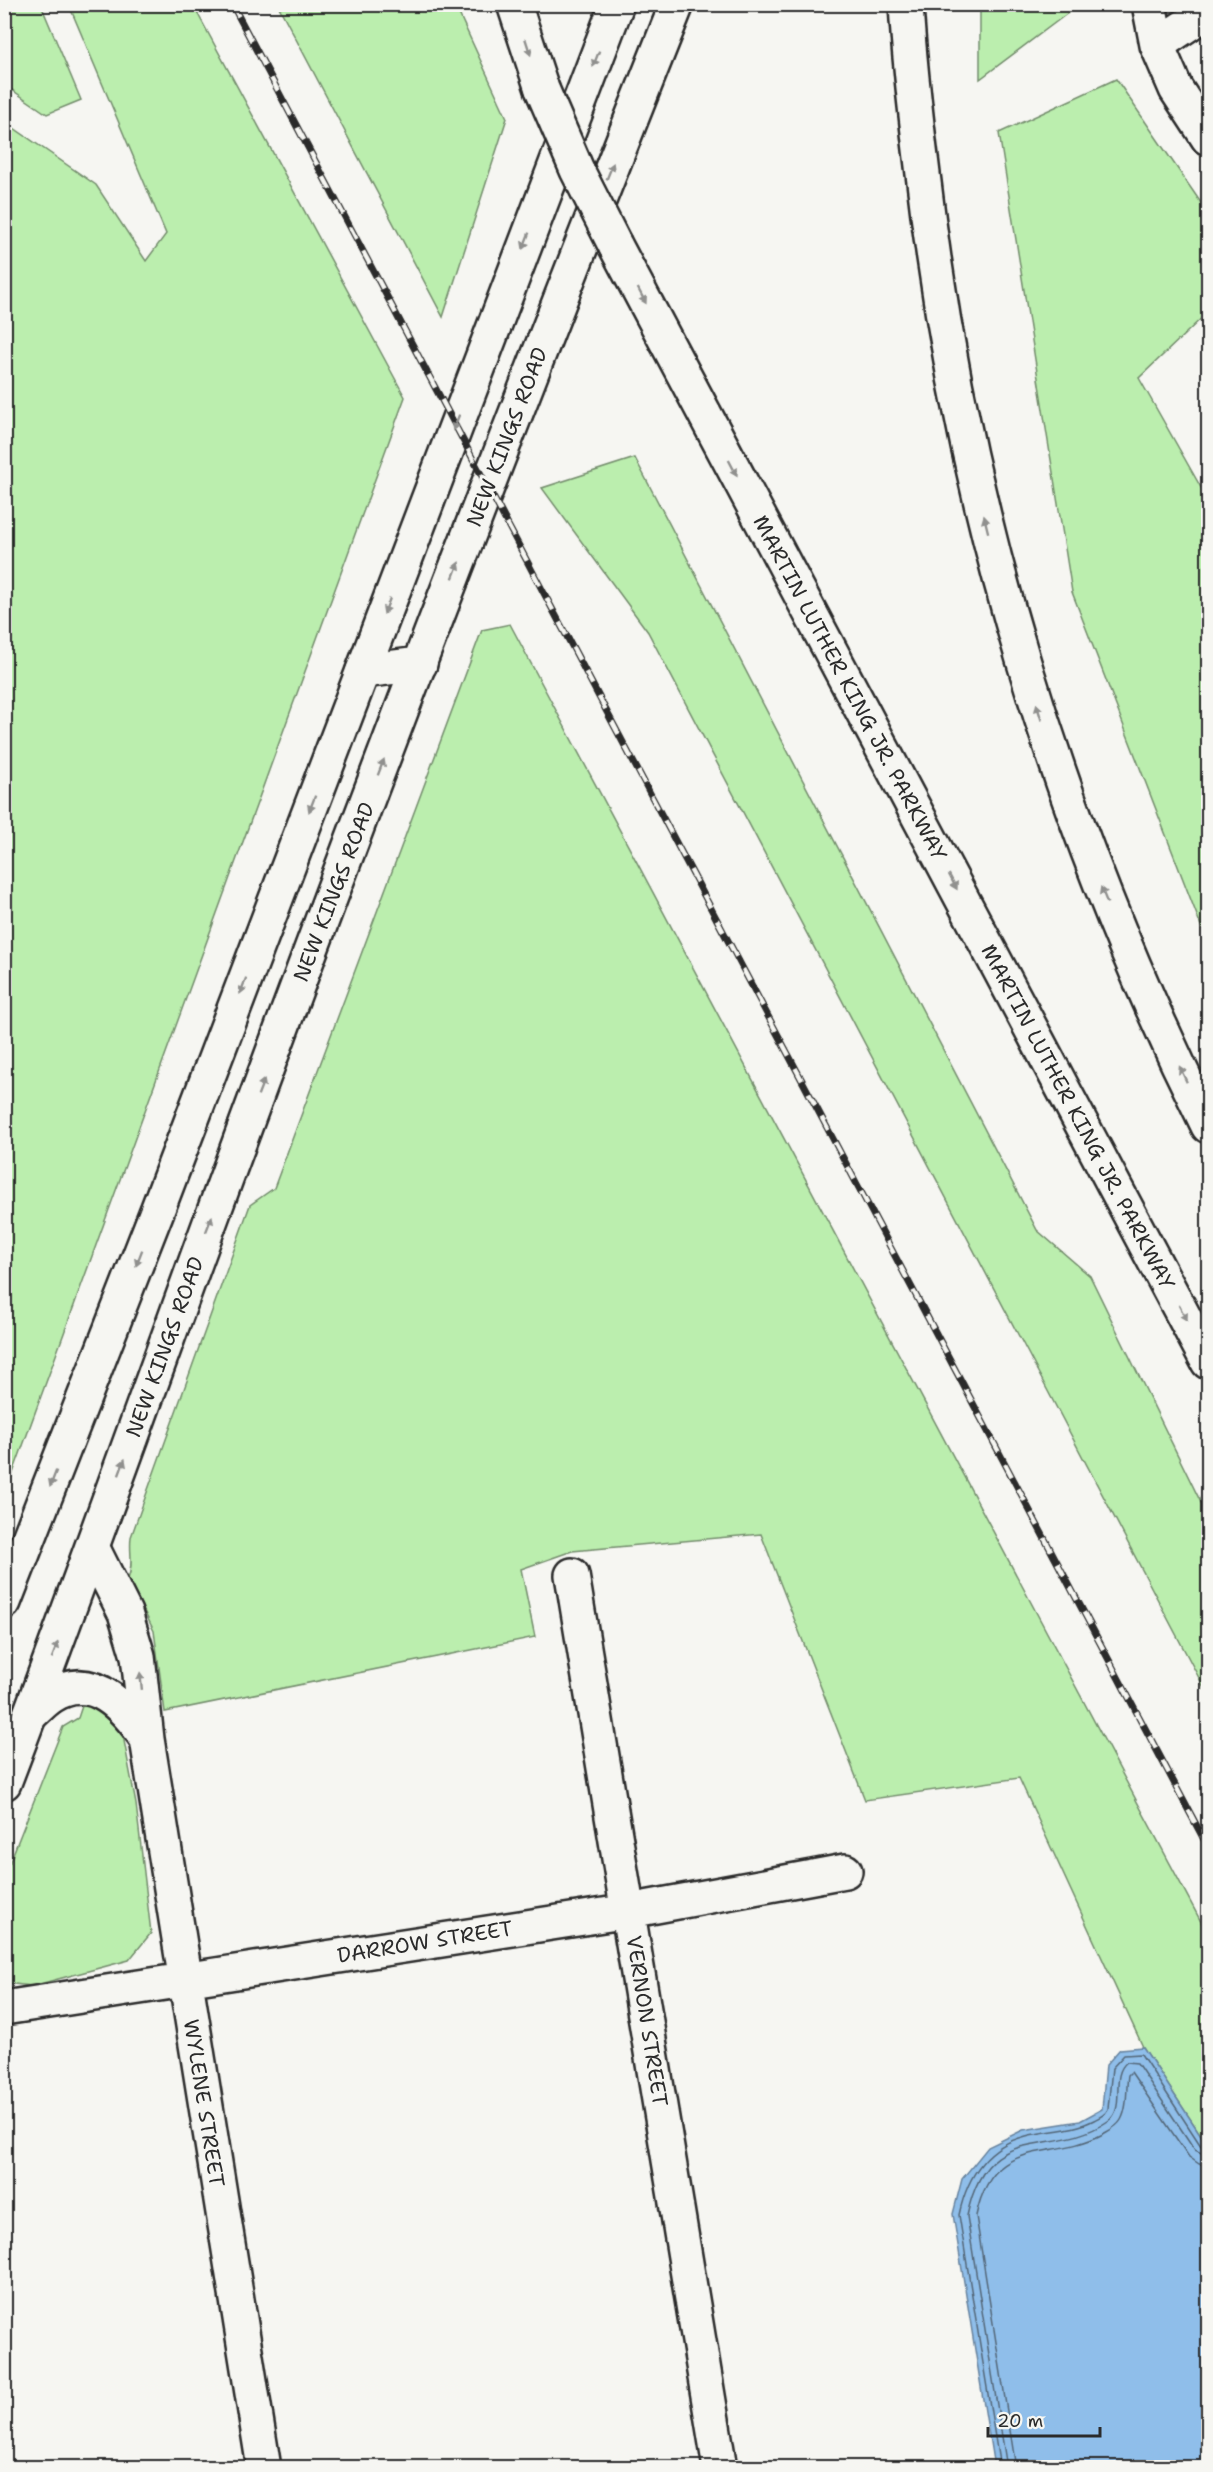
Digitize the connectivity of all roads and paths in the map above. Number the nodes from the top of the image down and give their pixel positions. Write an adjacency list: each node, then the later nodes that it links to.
1 (514, 4): 12 (main road, MARTIN LUTHER KING JR. PARKWAY, one-way to 12, bridge)
2 (617, 4): 10 (main road, one-way to 10)
3 (677, 4): 9 (main road, NEW KINGS ROAD, one-way to 3)
4 (906, 4): 11 (main road, one-way to 4)
5 (1149, 4): 7 (main road)
6 (1209, 11): 7 (main road)
7 (1156, 45): 8 (main road)
8 (1209, 138)
9 (420, 664): 10 (main road); 13 (main road, NEW KINGS ROAD, one-way to 9)
10 (363, 671): 15 (main road, one-way to 15)
11 (1209, 1126)
12 (1209, 1362)
13 (93, 1549): 16 (main road, NEW KINGS ROAD, one-way to 13); 17 (main road, WYLENE STREET, one-way to 13)
14 (572, 1575): 20 (main road, VERNON STREET)
15 (4, 1602)
16 (31, 1714): 17 (main road, WYLENE STREET); 18 (main road, NEW KINGS ROAD)
17 (147, 1739): 21 (main road, WYLENE STREET)
18 (4, 1784)
19 (845, 1871): 20 (main road, DARROW STREET)
20 (629, 1911): 21 (main road, DARROW STREET); 24 (main road, VERNON STREET)
21 (184, 1979): 22 (main road, DARROW STREET); 23 (main road, WYLENE STREET)
22 (4, 2008)
23 (264, 2468)
24 (720, 2468)

